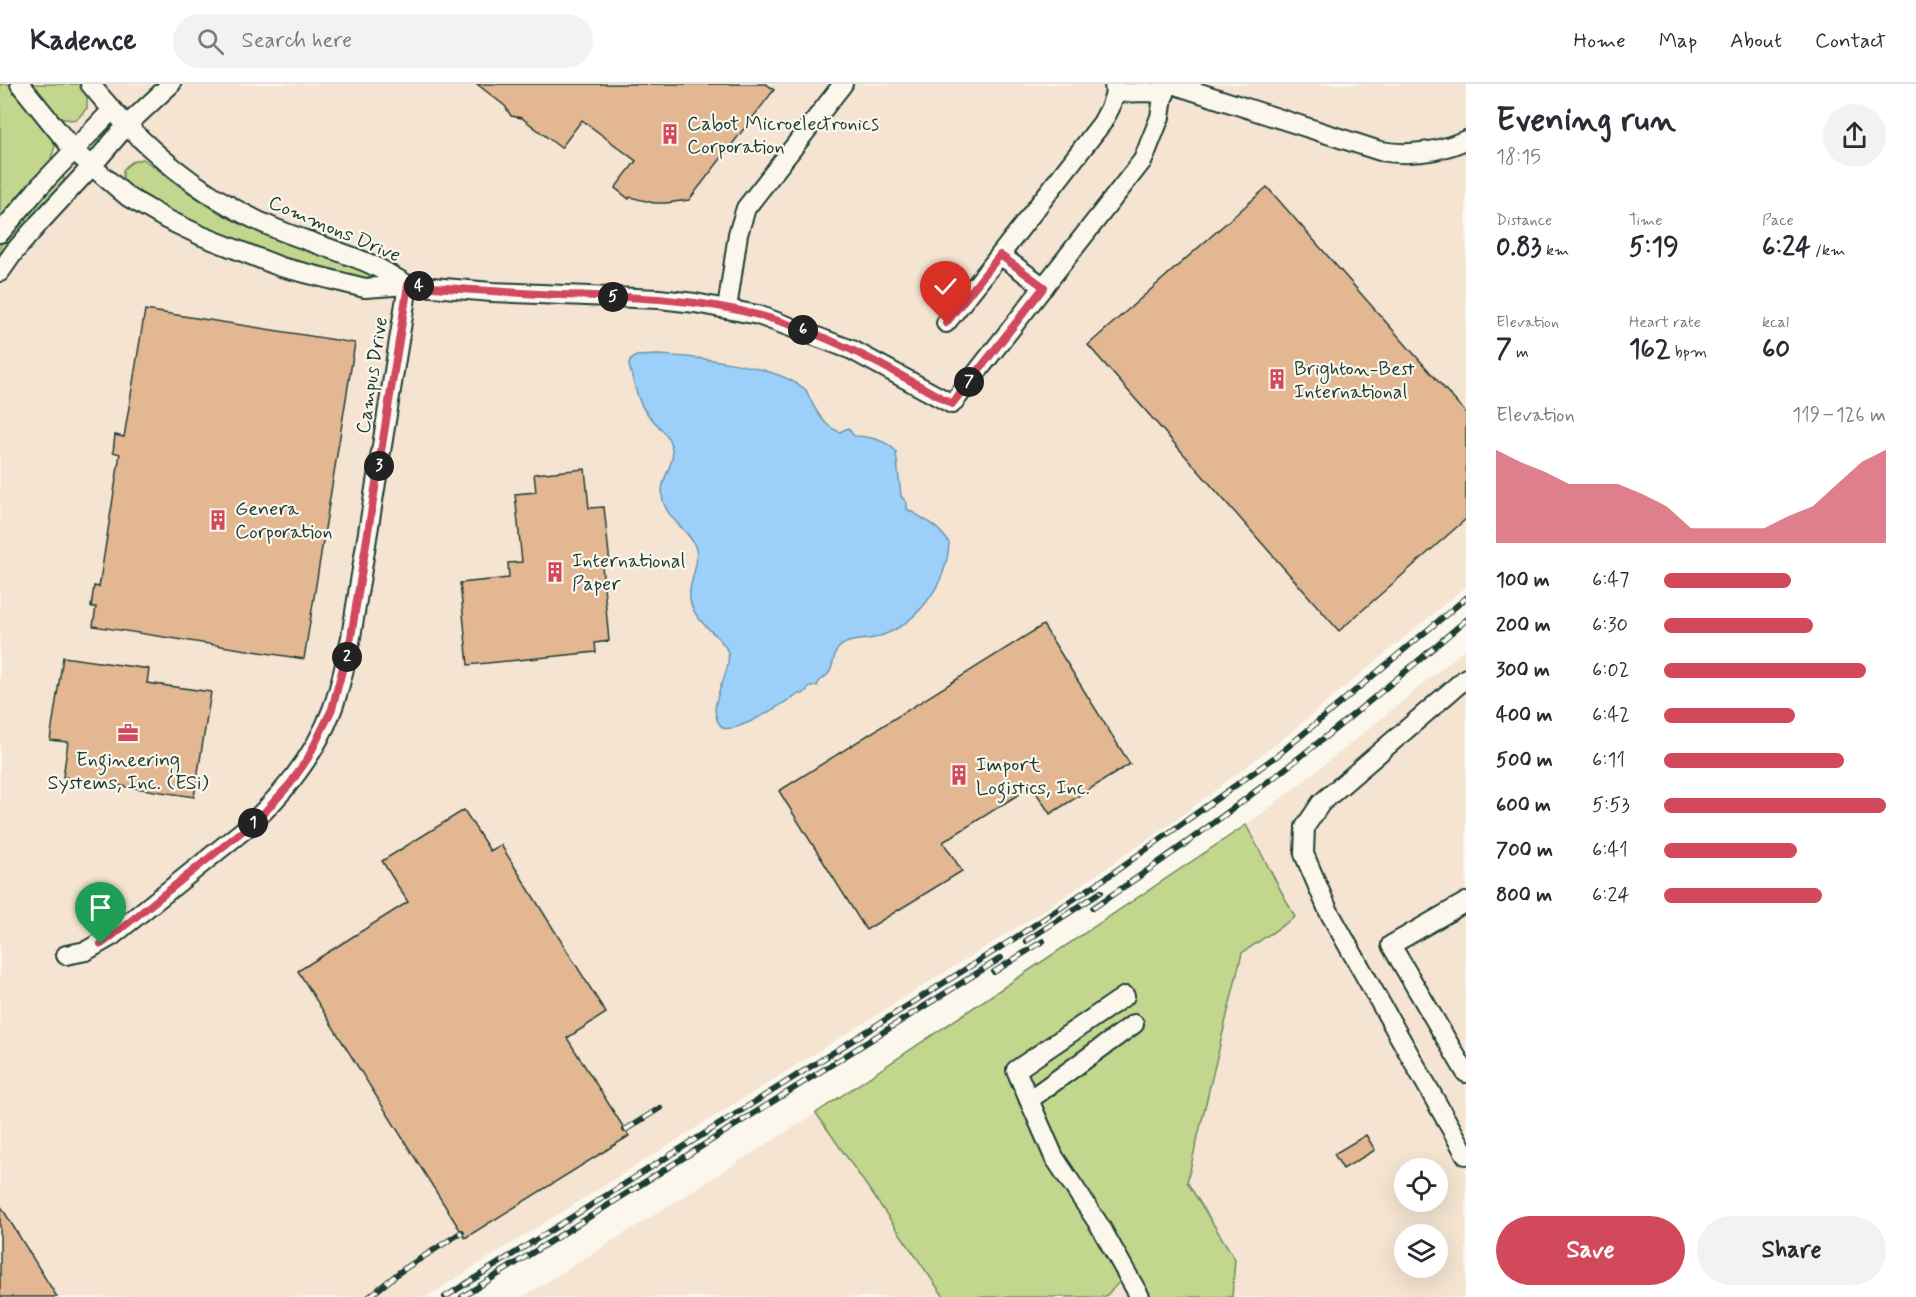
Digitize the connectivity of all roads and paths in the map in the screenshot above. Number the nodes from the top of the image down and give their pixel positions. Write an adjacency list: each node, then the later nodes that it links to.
1 (20, 84): 10 (street, Commons Drive)
2 (90, 84): 7 (street, Commons Drive)
3 (171, 84): 8 (street)
4 (843, 84): 17 (street)
5 (1167, 87): 6 (street); 9 (street); 16 (street)
6 (1115, 89): 13 (street)
7 (112, 110): 8 (street, Commons Drive); 10 (street)
8 (126, 126): 11 (street); 15 (street, Commons Drive)
9 (1466, 140)
10 (74, 151): 11 (street, Commons Drive); 12 (street)
11 (91, 167): 14 (street); 15 (street, Commons Drive)
12 (0, 233)
13 (1000, 255): 16 (street); 18 (street)
14 (0, 272)
15 (408, 285): 17 (street); 21 (street, Campus Drive)
16 (1044, 287): 17 (street)
17 (727, 309)
18 (946, 323)
19 (1466, 678): 26 (street)
20 (1466, 902): 24 (street)
21 (66, 955)
22 (1125, 996): 25 (street)
23 (1134, 1024): 25 (street)
24 (1466, 1073)
25 (1029, 1100): 27 (street)
26 (1466, 1155)
27 (1140, 1297)

